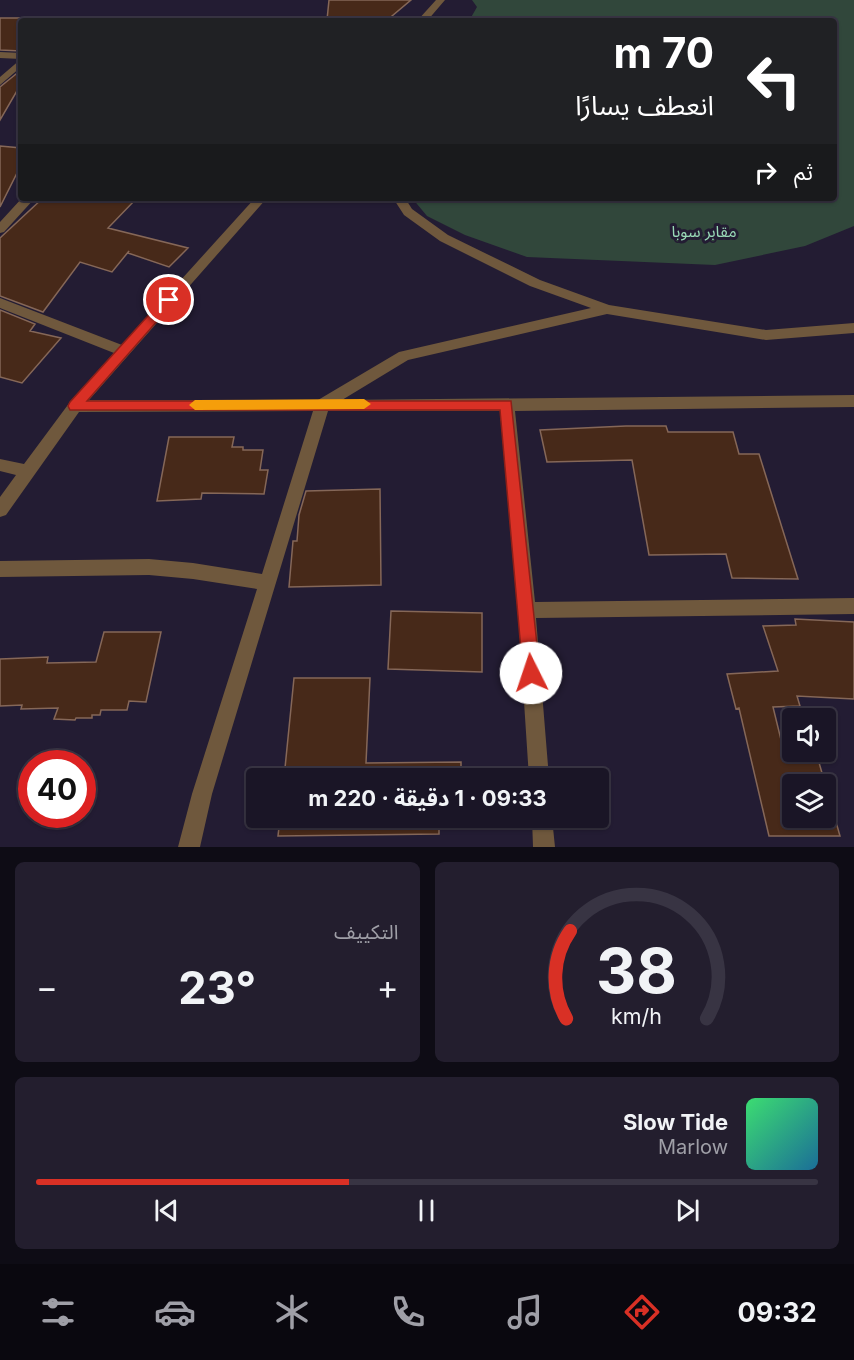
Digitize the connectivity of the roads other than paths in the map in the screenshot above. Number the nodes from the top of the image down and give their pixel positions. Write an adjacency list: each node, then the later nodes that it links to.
1 (441, 0): 2 (street)
2 (425, 18)
3 (0, 55): 4 (street)
4 (18, 56)
5 (18, 65): 6 (street)
6 (0, 82)
7 (26, 201): 10 (street)
8 (258, 201): 14 (street)
9 (401, 201): 12 (street)
10 (0, 228)
11 (0, 303): 14 (street)
12 (607, 309): 13 (street); 16 (street)
13 (854, 328)
14 (123, 351): 18 (street)
15 (854, 401): 17 (street)
16 (323, 404): 17 (street); 18 (street); 23 (street)
17 (507, 405): 25 (street)
18 (75, 406): 20 (street)
19 (0, 465): 20 (street)
20 (27, 471): 21 (street)
21 (0, 510)
22 (0, 569): 23 (street)
23 (268, 583): 28 (street)
24 (854, 606): 25 (street)
25 (527, 610): 26 (street)
26 (538, 768)
27 (543, 828): 29 (street)
28 (189, 847)
29 (544, 847)

